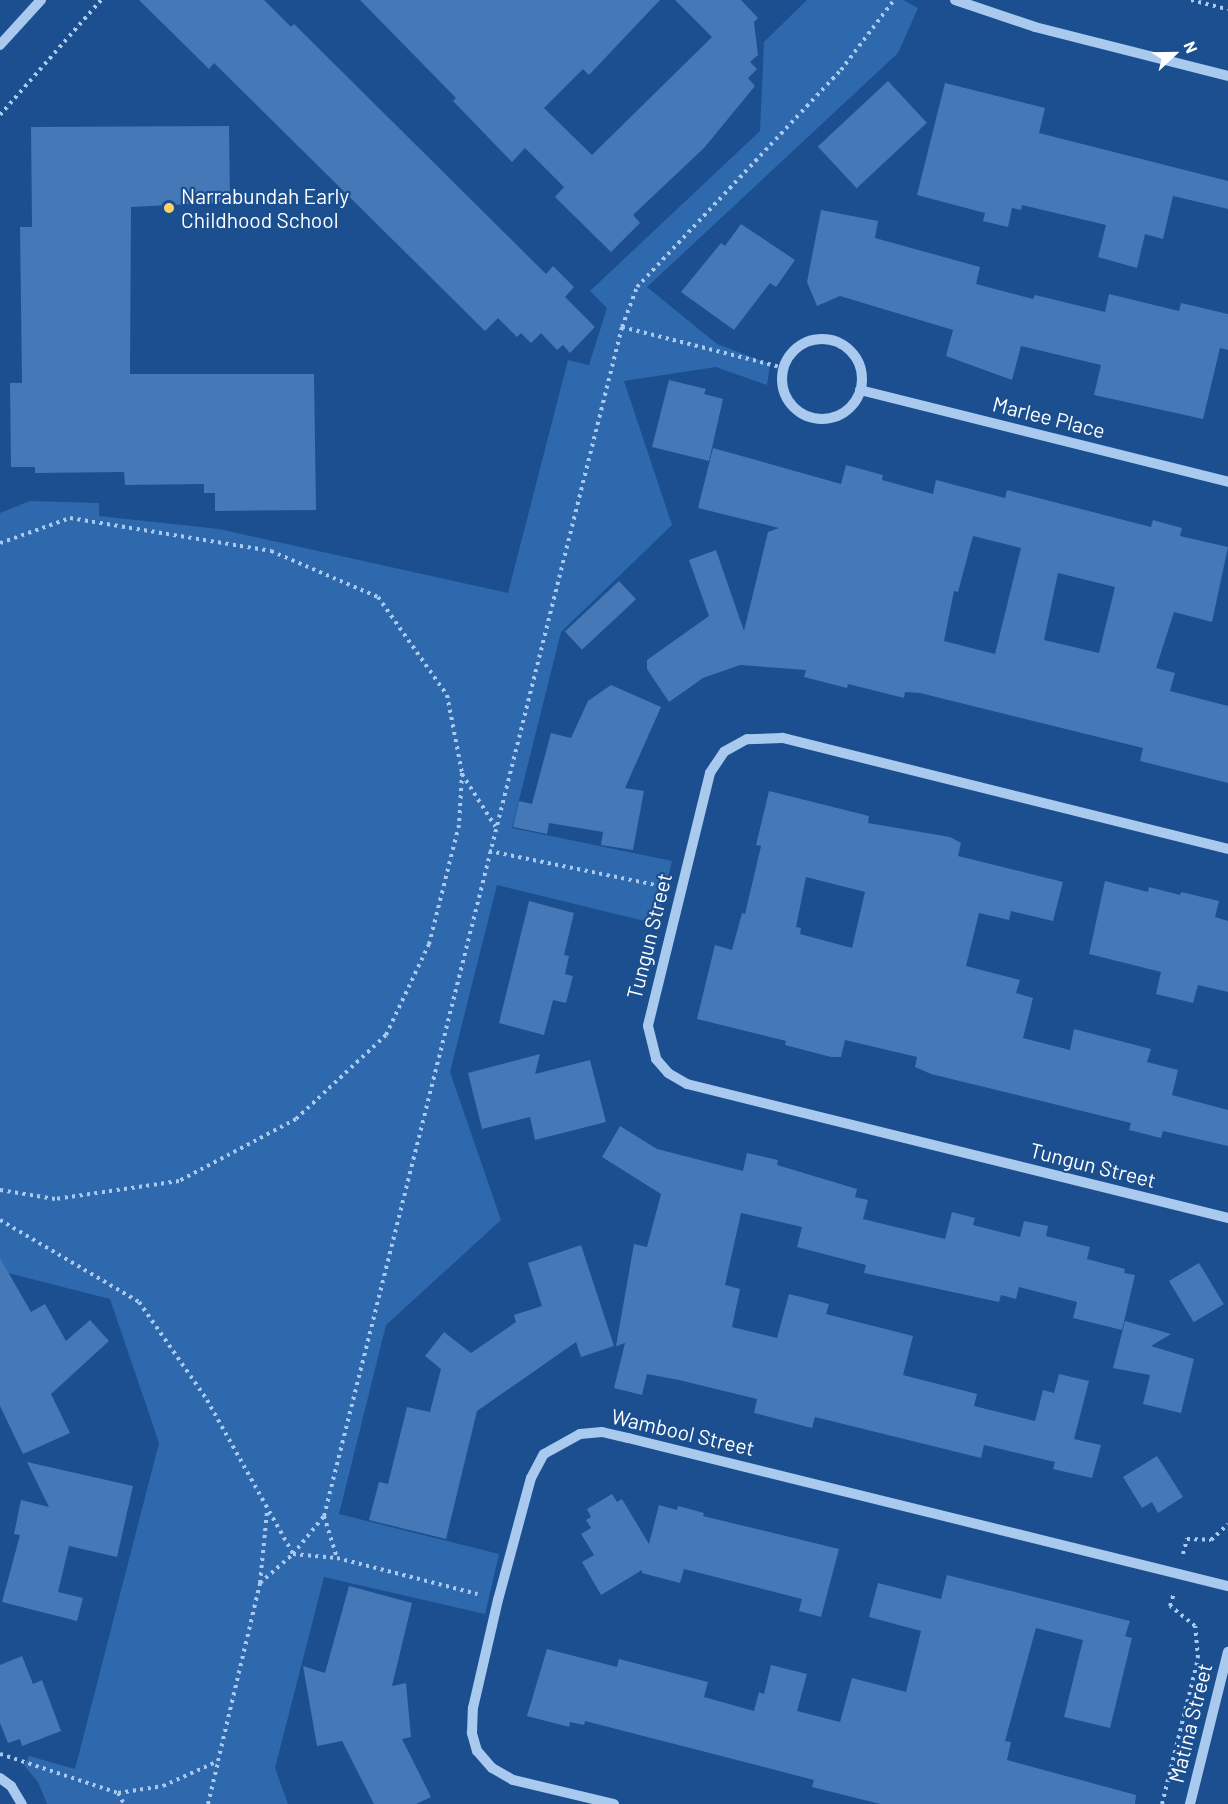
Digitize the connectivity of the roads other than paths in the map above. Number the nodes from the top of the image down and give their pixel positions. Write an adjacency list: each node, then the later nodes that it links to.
1 (41, 0): 3 (street)
2 (955, 0): 4 (street)
3 (0, 45)
4 (1228, 76)
5 (860, 390): 5 (street); 6 (street, Marlee Place)
6 (1228, 482)
7 (1228, 849): 8 (street, Tungun Street)
8 (1228, 1218)
9 (1228, 1586): 13 (street, Wambool Street)
10 (1228, 1652): 14 (street, Matina Street)
11 (0, 1778): 12 (street)
12 (22, 1804)
13 (614, 1804)
14 (1190, 1804)

